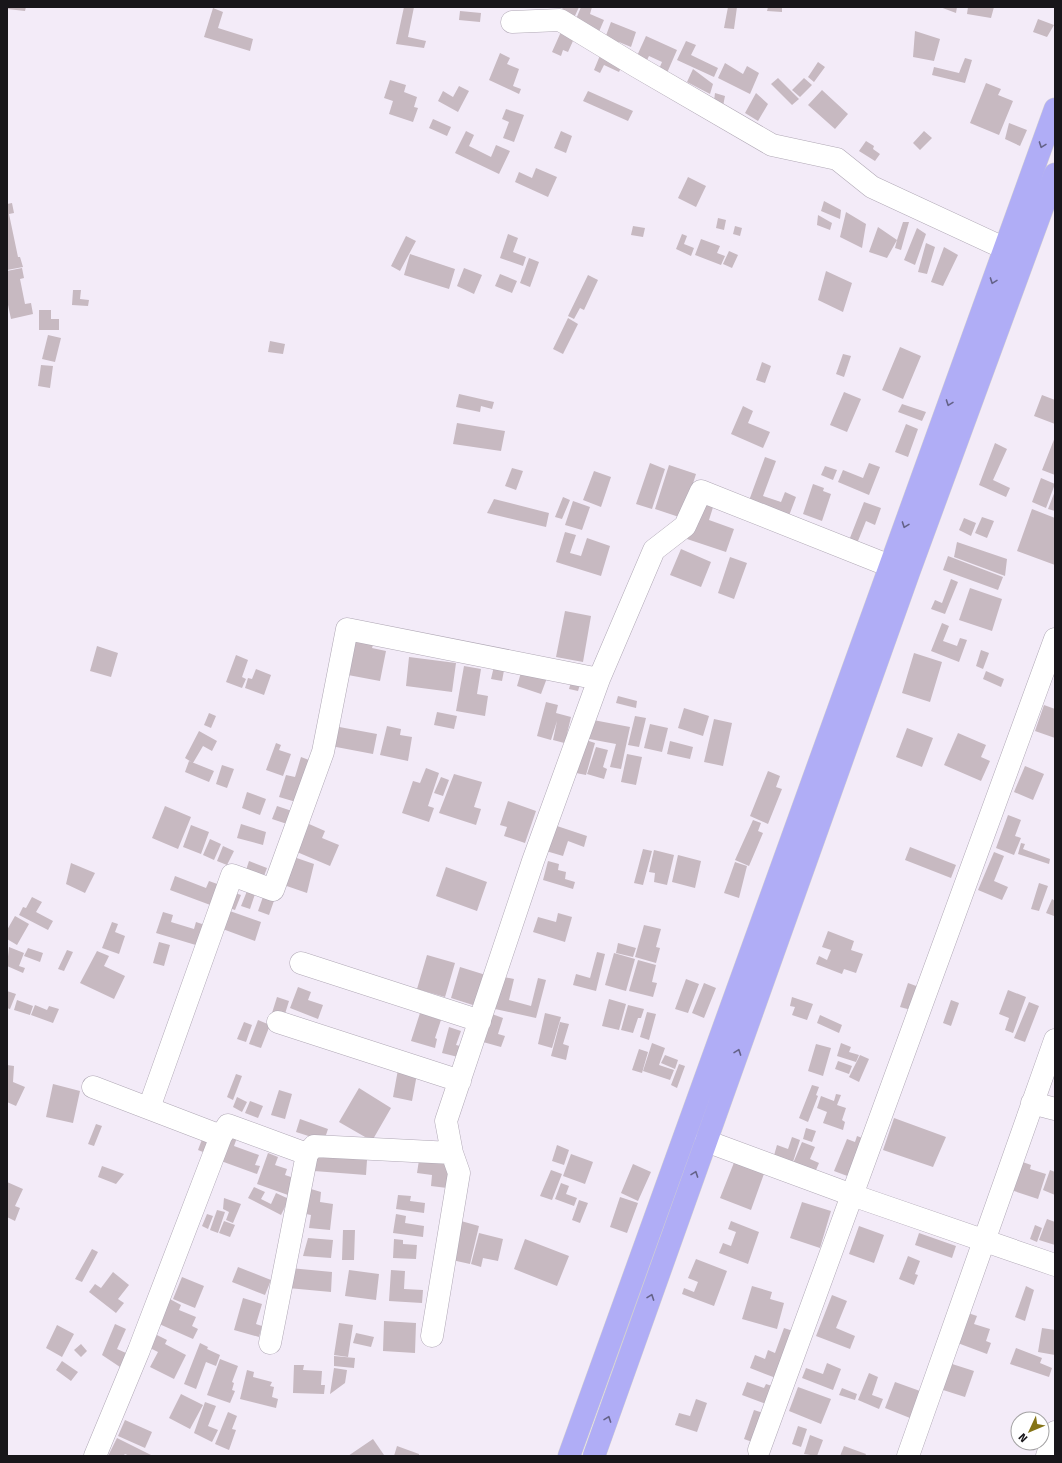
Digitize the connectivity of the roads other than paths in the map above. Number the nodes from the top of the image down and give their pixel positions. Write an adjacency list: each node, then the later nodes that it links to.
1 (512, 22): 4 (street)
2 (1055, 109): 4 (main road, one-way to 4)
3 (1055, 174): 5 (main road)
4 (1005, 248): 5 (street); 6 (main road, one-way to 6)
5 (1025, 258): 19 (main road, one-way to 5)
6 (890, 566): 8 (street); 30 (main road)
7 (1055, 639): 22 (street)
8 (599, 679): 10 (street); 16 (street)
9 (301, 963): 10 (street)
10 (480, 1021): 13 (street)
11 (278, 1022): 13 (street)
12 (1055, 1040): 15 (street)
13 (460, 1081): 20 (street)
14 (93, 1087): 16 (street)
15 (1032, 1103): 17 (street); 23 (street)
16 (149, 1108): 18 (street)
17 (1055, 1109)
18 (221, 1136): 21 (street); 29 (street)
19 (706, 1141): 22 (street); 31 (main road, one-way to 19)
20 (452, 1153): 21 (street); 25 (street)
21 (307, 1154): 26 (street)
22 (852, 1196): 23 (street); 28 (street)
23 (985, 1241): 24 (street); 32 (street)
24 (1055, 1264)
25 (432, 1336)
26 (270, 1343)
27 (1055, 1432): 33 (street)
28 (759, 1450)
29 (95, 1456)
30 (569, 1456)
31 (594, 1456)
32 (908, 1456)
33 (1047, 1456)

